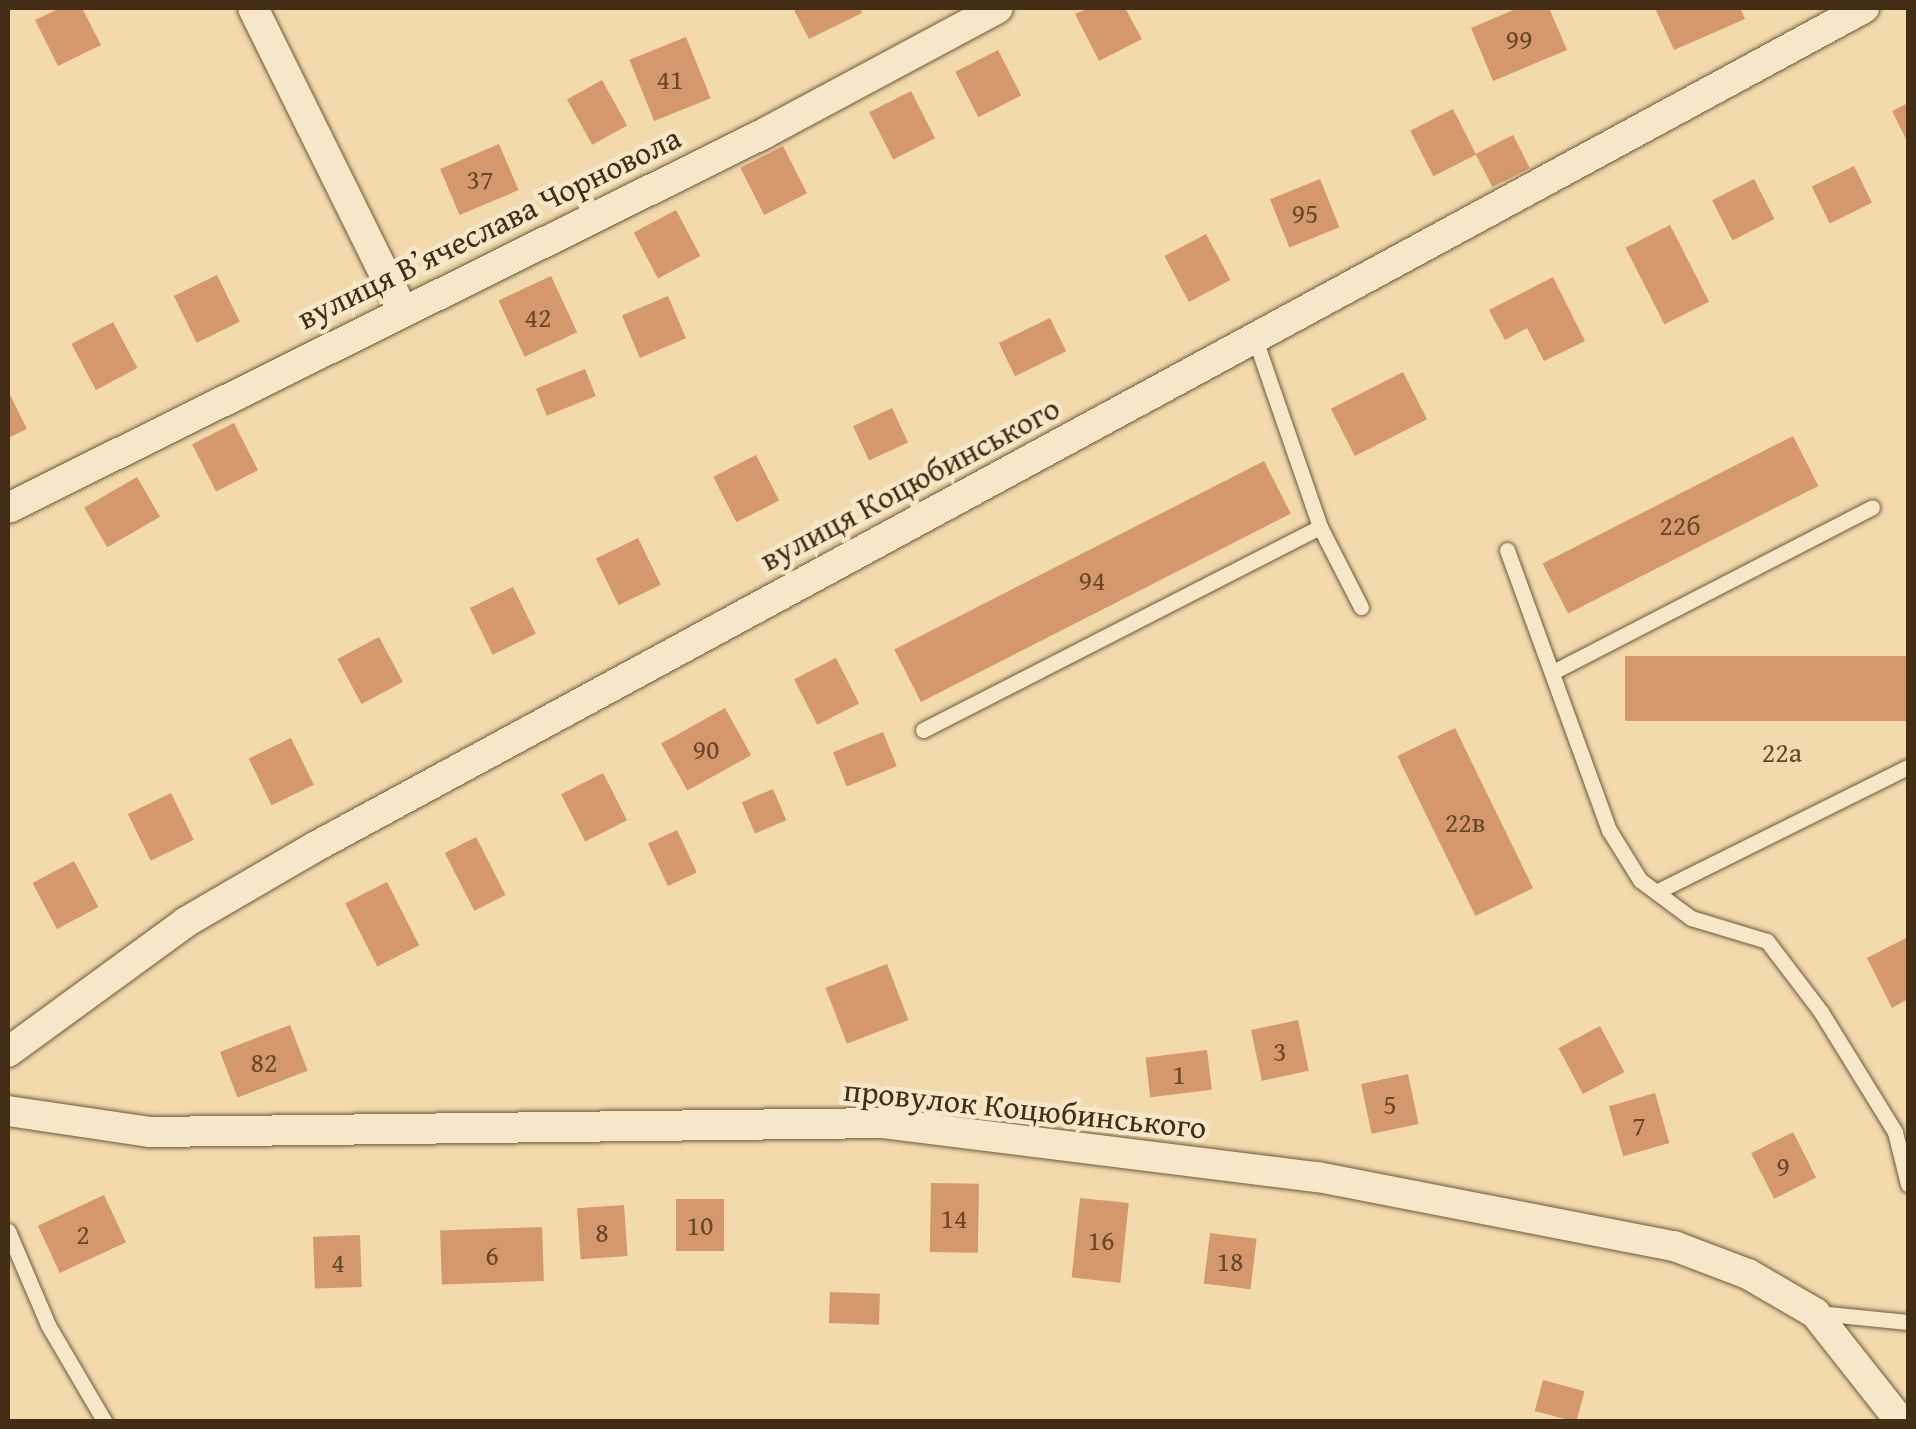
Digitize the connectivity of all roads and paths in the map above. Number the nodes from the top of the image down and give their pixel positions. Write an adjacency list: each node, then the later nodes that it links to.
1 (253, 8): 4 (street)
2 (998, 8): 4 (street, вулиця Вʼячеслава Чорновола)
3 (1864, 8): 5 (street, вулиця Коцюбинського)
4 (401, 308): 7 (street, вулиця Вʼячеслава Чорновола)
5 (1255, 338): 8 (lane); 15 (street, вулиця Коцюбинського)
6 (1872, 507): 11 (lane)
7 (8, 508)
8 (1320, 526): 10 (lane); 12 (lane)
9 (1507, 550): 11 (lane)
10 (1362, 607)
11 (1553, 672): 14 (lane)
12 (923, 730)
13 (1908, 766): 14 (lane)
14 (1656, 892): 17 (lane)
15 (8, 1052)
16 (8, 1110): 19 (street, провулок Коцюбинського)
17 (1908, 1184)
18 (8, 1231): 21 (lane)
19 (1816, 1313): 20 (lane); 22 (street, провулок Коцюбинського)
20 (1908, 1322)
21 (105, 1422)
22 (1902, 1422)

